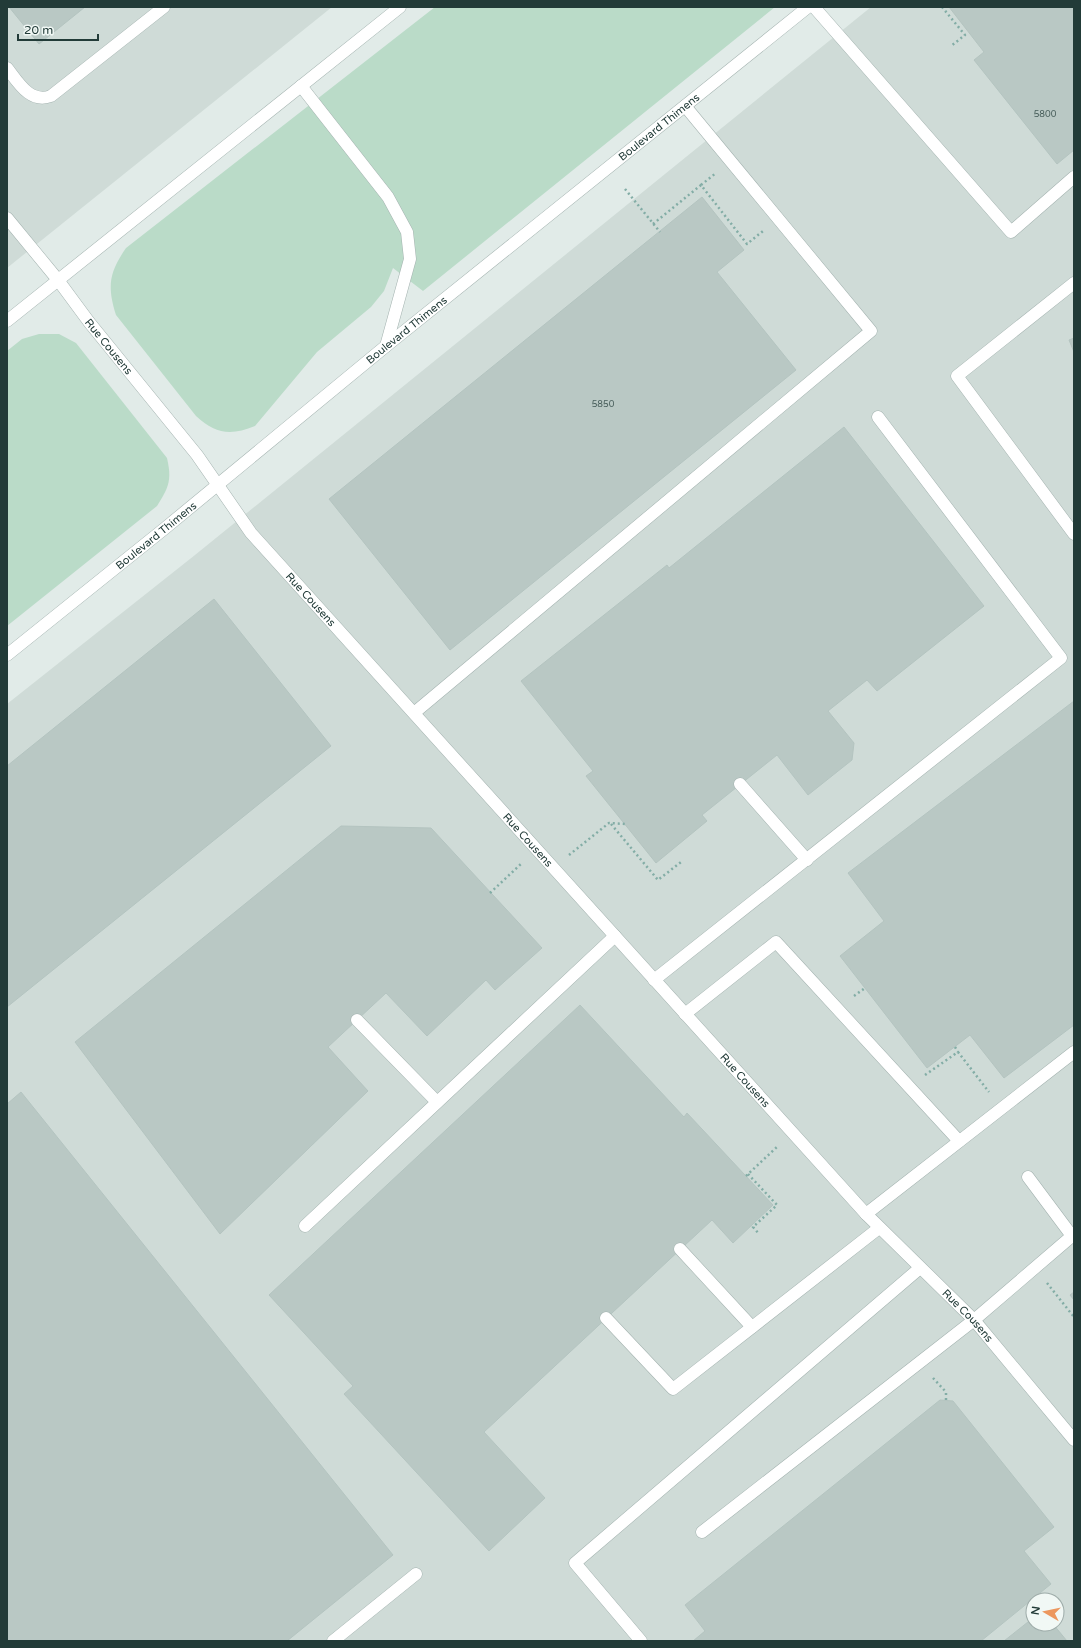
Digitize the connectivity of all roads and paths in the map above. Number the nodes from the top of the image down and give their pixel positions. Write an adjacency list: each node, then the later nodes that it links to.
1 (164, 7): 7 (street)
2 (400, 7): 8 (street)
3 (808, 7): 9 (street, Boulevard Thimens)
4 (814, 7): 10 (street)
5 (942, 7): 6 (path)
6 (951, 46)
7 (7, 68)
8 (301, 86): 16 (street); 19 (street)
9 (685, 106): 19 (street, Boulevard Thimens); 24 (street)
10 (1074, 177)
11 (625, 189): 13 (path)
12 (7, 218): 16 (street, Rue Cousens)
13 (653, 224): 14 (path); 15 (path)
14 (660, 232)
15 (750, 242)
16 (58, 280): 18 (street); 21 (street, Rue Cousens)
17 (1074, 283): 22 (street)
18 (7, 321)
19 (386, 346): 21 (street, Boulevard Thimens)
20 (878, 417): 29 (street)
21 (218, 485): 23 (street, Boulevard Thimens); 24 (street, Rue Cousens)
22 (1074, 534)
23 (7, 655)
24 (414, 713): 33 (street, Rue Cousens)
25 (740, 784): 29 (street)
26 (611, 824): 27 (path); 28 (path); 30 (path)
27 (625, 824)
28 (574, 851)
29 (807, 860): 34 (street)
30 (681, 862)
31 (523, 863): 32 (path)
32 (490, 892)
33 (615, 936): 34 (street, Rue Cousens); 44 (street)
34 (654, 980): 37 (street, Rue Cousens)
35 (865, 988): 36 (path)
36 (848, 1000)
37 (685, 1014): 46 (street); 48 (street, Rue Cousens)
38 (357, 1020): 44 (street)
39 (954, 1047): 40 (path)
40 (958, 1052): 42 (path); 43 (path)
41 (1074, 1052): 46 (street)
42 (919, 1079)
43 (990, 1094)
44 (437, 1102): 49 (street)
45 (783, 1141): 51 (path)
46 (959, 1141): 48 (street)
47 (1028, 1177): 57 (street)
48 (866, 1214): 50 (street, Rue Cousens)
49 (305, 1226)
50 (879, 1228): 53 (street, Rue Cousens); 58 (street)
51 (759, 1234)
52 (680, 1249): 58 (street)
53 (920, 1268): 57 (street, Rue Cousens); 65 (street)
54 (1046, 1282): 55 (path)
55 (1074, 1317)
56 (606, 1318): 58 (street)
57 (974, 1320): 61 (street, Rue Cousens); 62 (street)
58 (752, 1327)
59 (932, 1377): 60 (path)
60 (946, 1401)
61 (1074, 1440)
62 (702, 1532)
63 (416, 1574): 64 (street)
64 (333, 1641)
65 (641, 1641)

